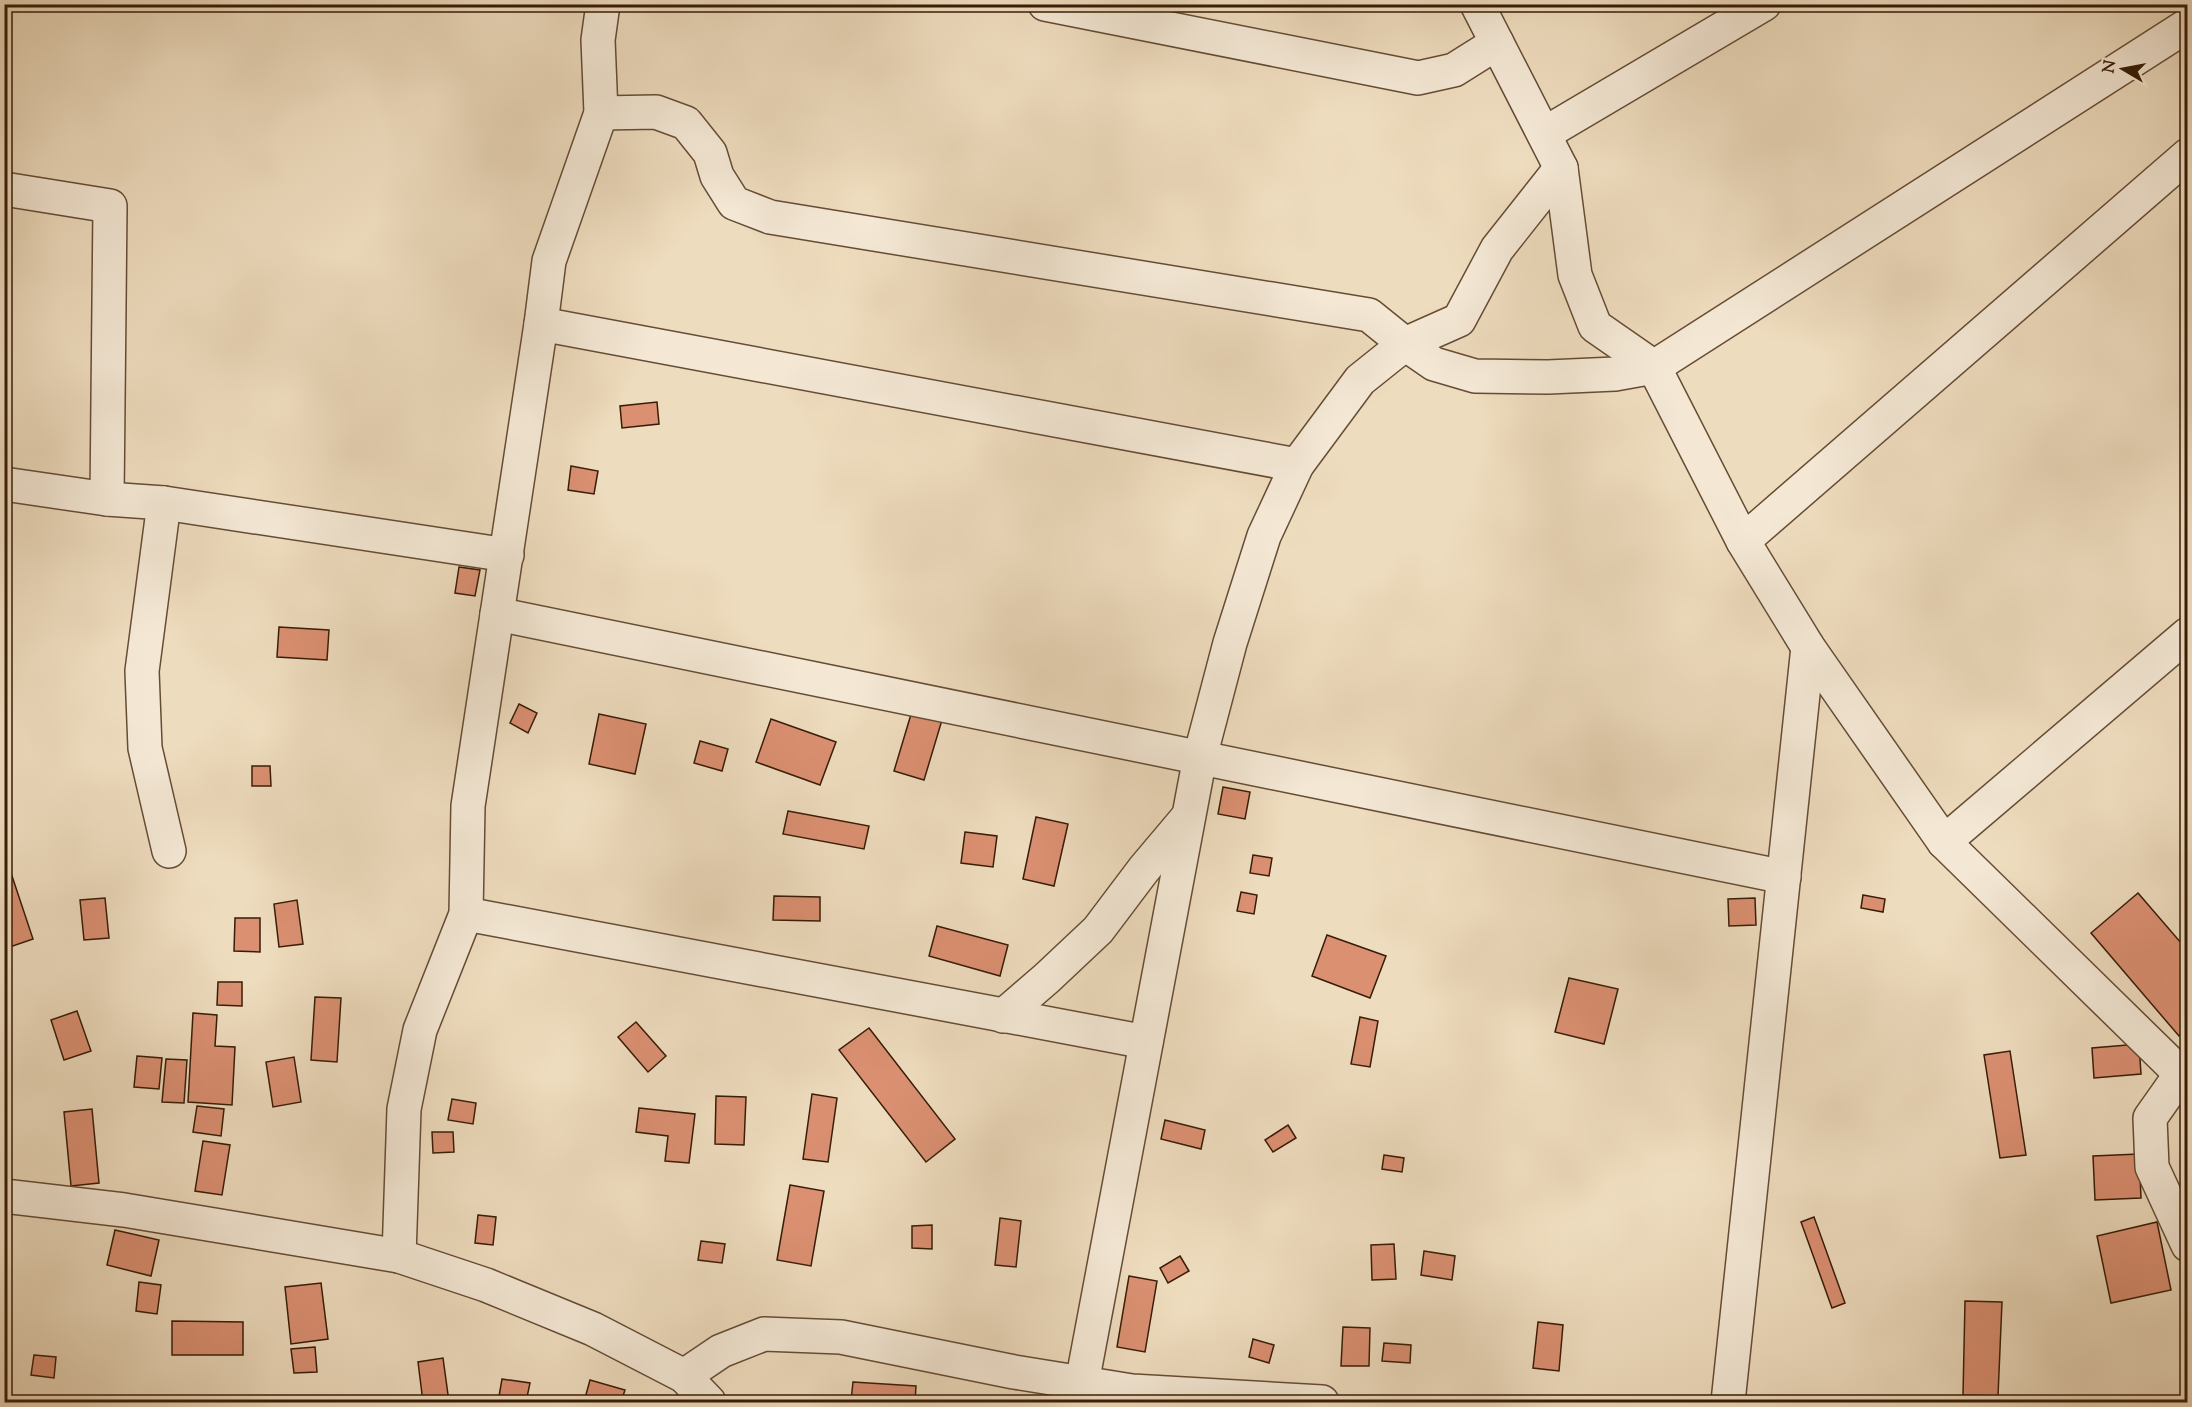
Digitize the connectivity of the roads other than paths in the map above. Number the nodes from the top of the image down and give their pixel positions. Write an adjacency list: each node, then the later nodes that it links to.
1 (603, 4): 8 (street)
2 (1045, 4): 5 (street)
3 (1477, 4): 7 (street)
4 (1764, 4): 9 (street)
5 (1079, 8): 7 (street)
6 (2187, 25): 15 (street)
7 (1497, 42): 9 (street)
8 (600, 113): 13 (street); 14 (street)
9 (1544, 134): 11 (street)
10 (2187, 155): 20 (street)
11 (1561, 168): 14 (street); 15 (street)
12 (4, 189): 18 (street)
13 (541, 324): 16 (street); 21 (street)
14 (1405, 344): 15 (street); 16 (street)
15 (1654, 367): 20 (street)
16 (1297, 465): 25 (street)
17 (4, 484): 18 (street)
18 (106, 499): 19 (street)
19 (164, 503): 21 (street); 28 (street)
20 (1743, 541): 24 (street)
21 (507, 555): 22 (street)
22 (498, 614): 25 (street); 30 (street)
23 (2187, 634): 27 (street)
24 (1808, 647): 27 (street); 29 (street)
25 (1200, 758): 26 (street); 29 (street)
26 (1189, 816): 31 (street); 32 (street)
27 (1944, 842): 33 (street)
28 (169, 851)
29 (1784, 877): 41 (street)
30 (466, 914): 31 (street); 36 (street)
31 (1003, 1016): 32 (street)
32 (1146, 1042): 38 (street)
33 (2184, 1071): 35 (street)
34 (4, 1196): 36 (street)
35 (2187, 1245)
36 (399, 1256): 37 (street)
37 (684, 1376): 38 (street); 39 (street)
38 (1082, 1383): 40 (street)
39 (709, 1402)
40 (1322, 1402)
41 (1728, 1402)

